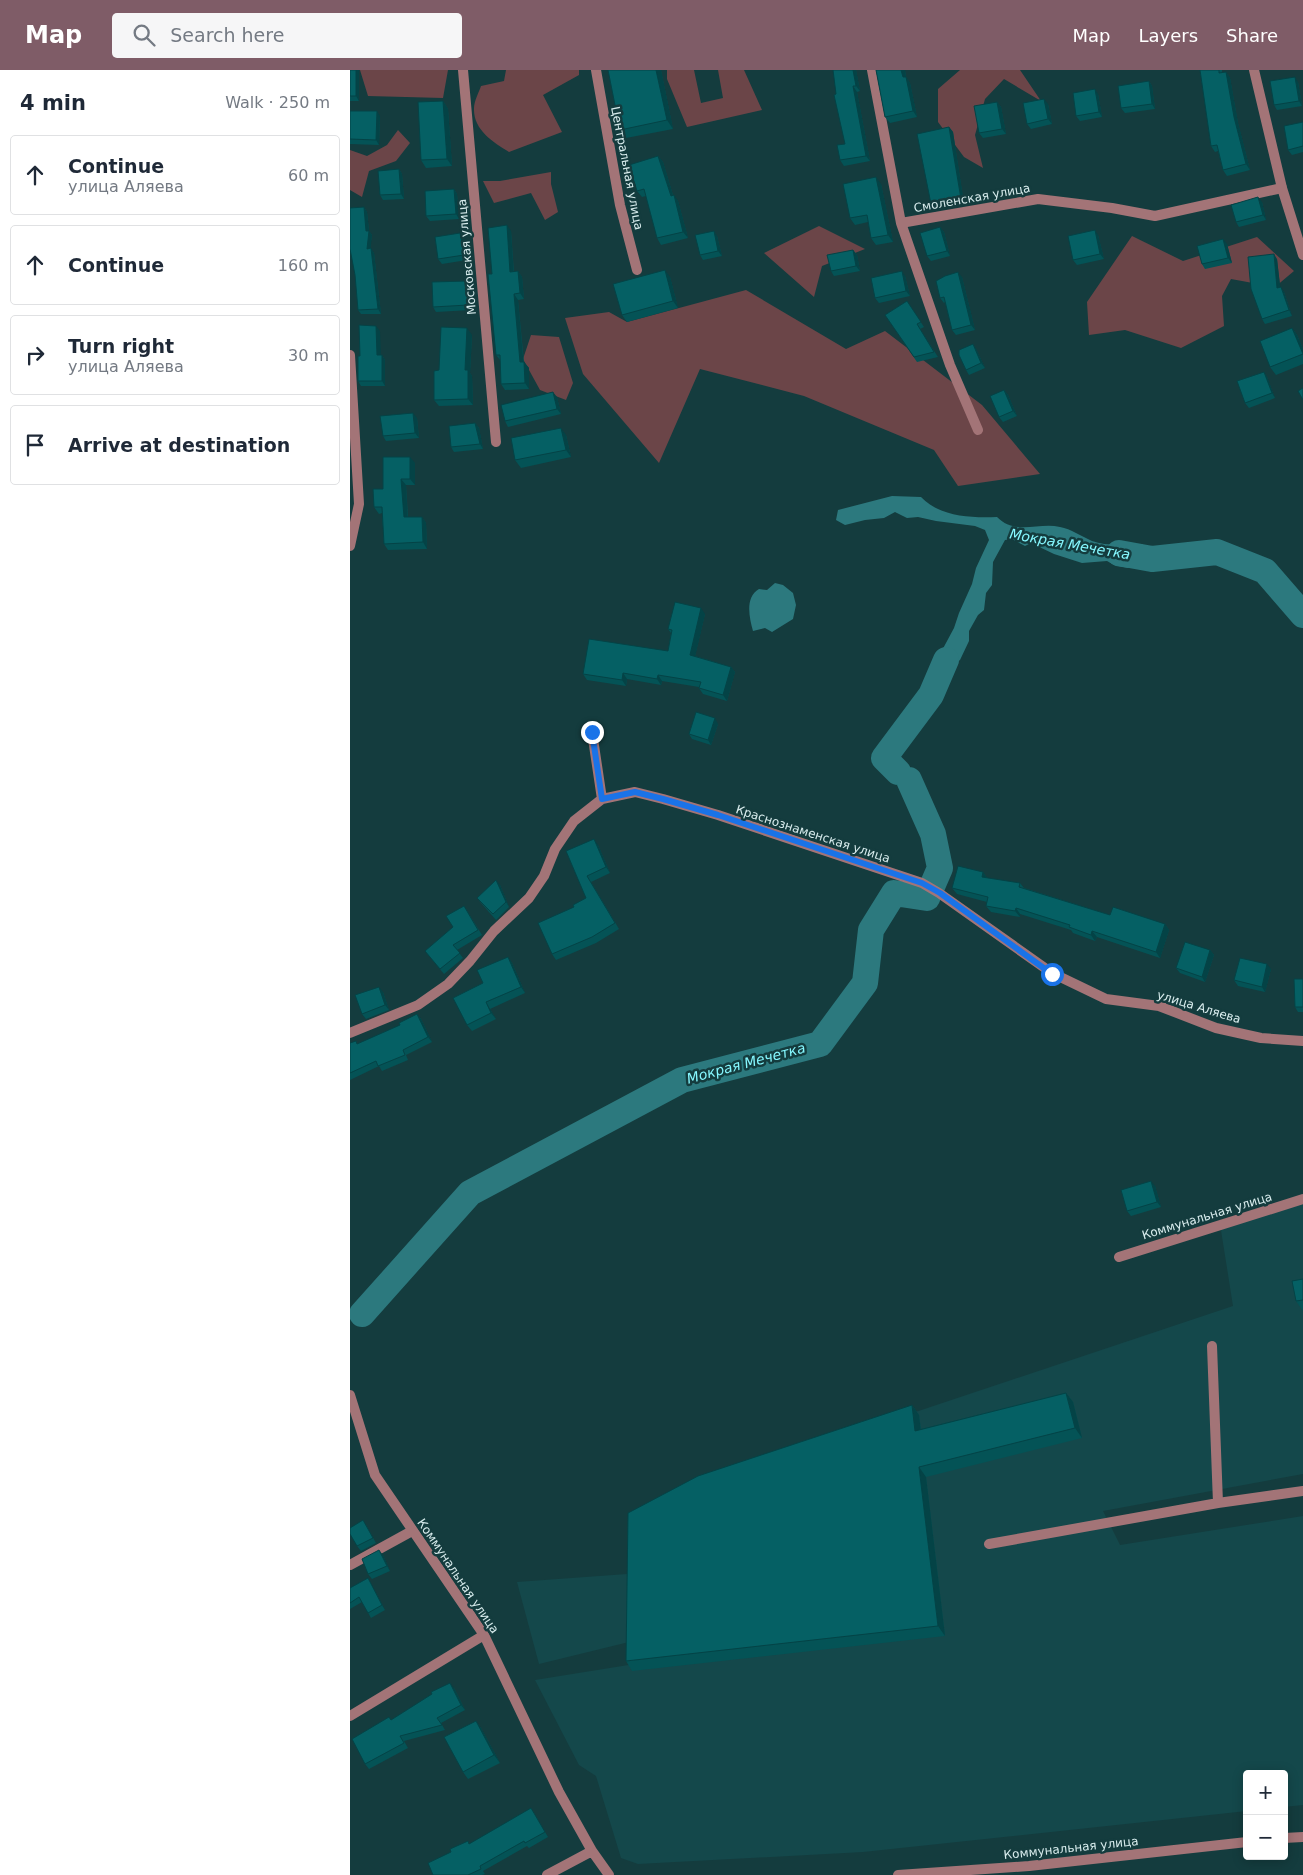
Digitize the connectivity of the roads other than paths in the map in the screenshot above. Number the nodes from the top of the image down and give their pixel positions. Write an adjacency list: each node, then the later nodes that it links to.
1 (463, 70): 11 (street, Московская улица)
2 (596, 70): 8 (street, Центральная улица)
3 (872, 70): 6 (street, Смоленская улица)
4 (1254, 70): 5 (street)
5 (1282, 188): 6 (street, Смоленская улица); 7 (street)
6 (901, 223): 10 (street, Смоленская улица)
7 (1303, 255)
8 (637, 270)
9 (350, 355): 12 (street)
10 (978, 430)
11 (496, 442)
12 (355, 505): 13 (street)
13 (350, 546)
14 (592, 732): 15 (street)
15 (602, 799): 16 (street, Краснознаменская улица); 17 (street, Краснознаменская улица)
16 (940, 893): 18 (street, улица Аляева)
17 (350, 1033)
18 (1303, 1041)
19 (1303, 1199): 20 (street, Коммунальная улица)
20 (1119, 1257)
21 (1212, 1346): 25 (street)
22 (350, 1395): 23 (street, Коммунальная улица)
23 (354, 1426): 26 (street, Коммунальная улица)
24 (1303, 1490): 25 (street)
25 (1218, 1503): 27 (street)
26 (412, 1531): 28 (street); 29 (street, Коммунальная улица)
27 (988, 1544)
28 (350, 1565)
29 (484, 1635): 30 (street); 34 (street, Коммунальная улица)
30 (350, 1716)
31 (1303, 1837): 32 (street)
32 (1288, 1838)
33 (1243, 1843): 35 (street, Коммунальная улица)
34 (592, 1851): 36 (street); 37 (street, Коммунальная улица)
35 (1029, 1870): 38 (street, Коммунальная улица)
36 (547, 1875)
37 (609, 1875)
38 (898, 1875)

